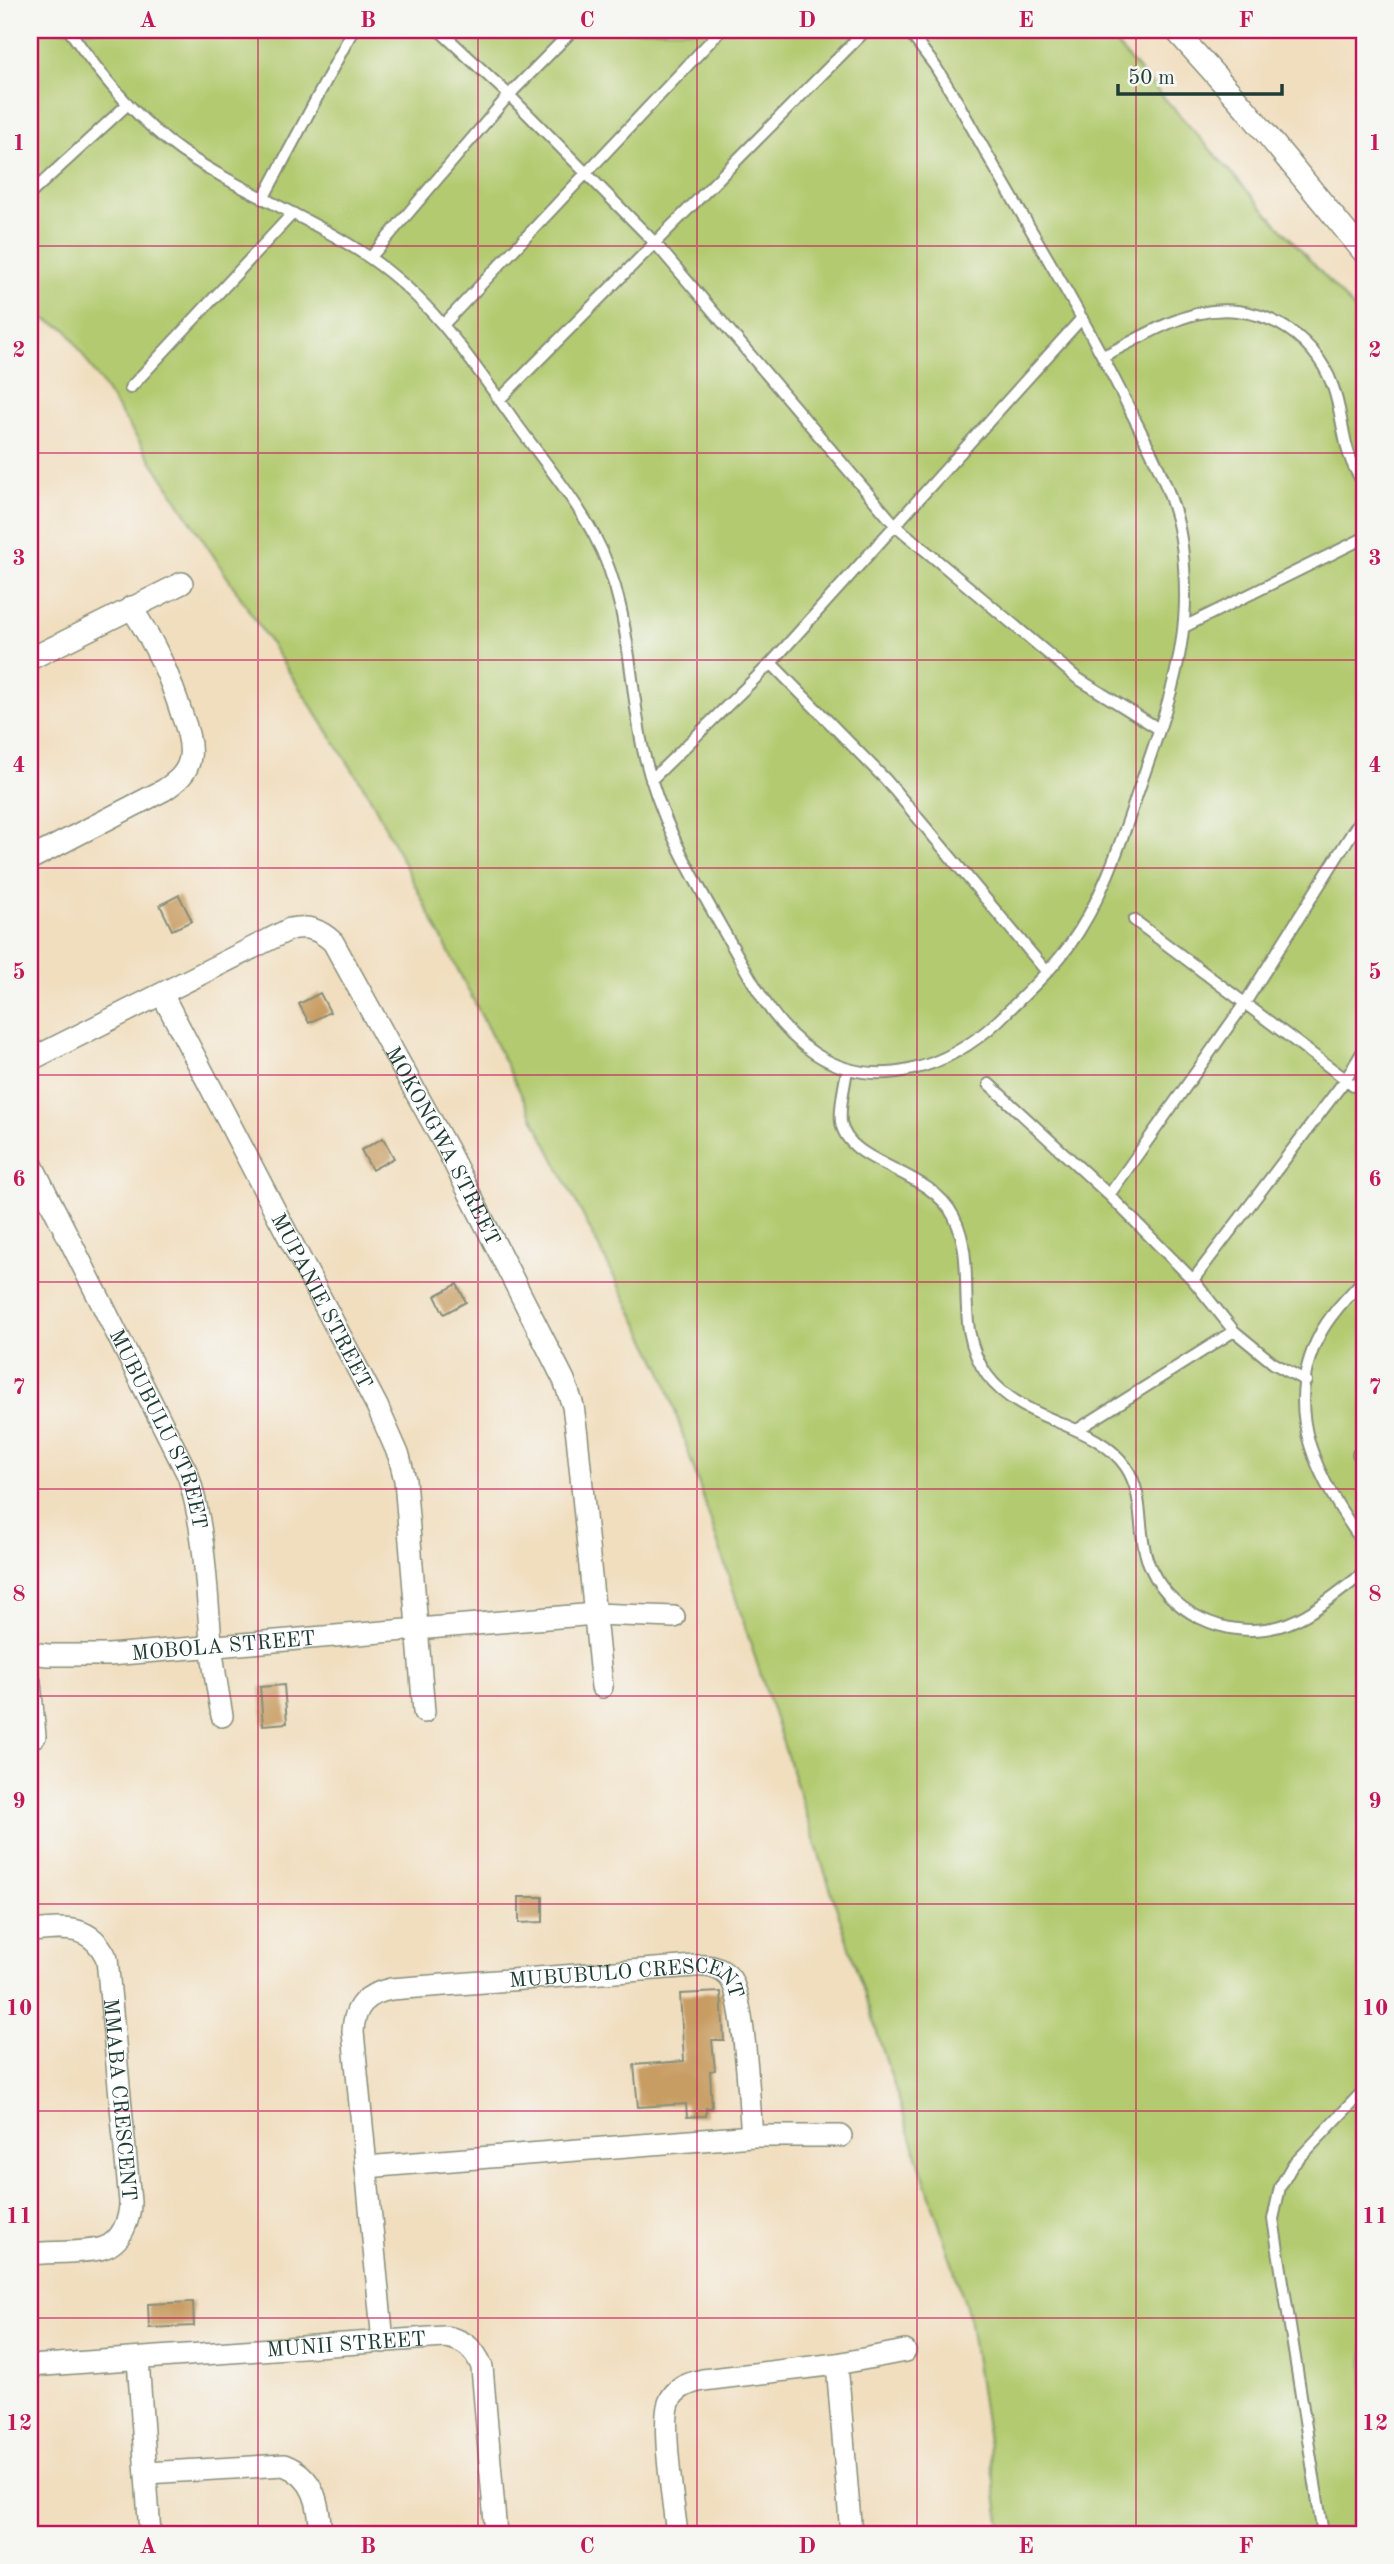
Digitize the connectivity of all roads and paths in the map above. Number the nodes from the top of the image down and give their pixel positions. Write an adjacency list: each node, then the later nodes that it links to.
1 (69, 30): 10 (lane)
2 (353, 30): 13 (lane)
3 (439, 30): 9 (lane)
4 (573, 30): 9 (lane)
5 (721, 30): 11 (lane)
6 (866, 30): 15 (lane)
7 (908, 30): 18 (lane)
8 (1175, 30): 16 (street)
9 (509, 95): 11 (lane); 17 (lane)
10 (128, 104): 12 (lane); 13 (lane)
11 (586, 172): 15 (lane); 19 (lane)
12 (30, 194)
13 (263, 199): 14 (lane)
14 (293, 213): 17 (lane); 21 (lane)
15 (655, 243): 22 (lane); 24 (lane)
16 (1364, 253)
17 (370, 258): 19 (lane)
18 (1082, 318): 20 (lane); 24 (lane)
19 (443, 325): 22 (lane)
20 (1103, 356): 23 (lane); 28 (lane)
21 (130, 388)
22 (499, 400): 32 (lane)
23 (1364, 483)
24 (895, 525): 30 (lane); 31 (lane)
25 (1364, 538): 28 (lane)
26 (182, 583): 27 (street)
27 (131, 607): 29 (street); 34 (street)
28 (1184, 627): 31 (lane)
29 (30, 659)
30 (771, 663): 32 (lane); 36 (lane)
31 (1159, 729): 36 (lane)
32 (651, 780): 41 (lane)
33 (1364, 814): 38 (lane)
34 (30, 859)
35 (1134, 920): 38 (lane)
36 (1047, 972): 41 (lane)
37 (162, 994): 40 (street, MOKONGWA STREET); 54 (street, MOKONGWA STREET); 56 (street, MUPANIE STREET)
38 (1245, 1003): 42 (lane); 46 (lane)
39 (1364, 1049): 42 (lane)
40 (30, 1060)
41 (847, 1069): 51 (lane)
42 (1346, 1079): 44 (lane); 48 (lane)
43 (989, 1084): 46 (lane)
44 (1364, 1093)
45 (30, 1161): 57 (street, MUBUBULU STREET)
46 (1109, 1195): 48 (lane)
47 (1364, 1279): 50 (lane)
48 (1193, 1280): 49 (lane)
49 (1234, 1331): 50 (lane); 51 (lane)
50 (1306, 1381): 52 (lane)
51 (1077, 1430): 53 (lane)
52 (1364, 1544)
53 (1364, 1573)
54 (595, 1614): 55 (street, MOBOLA STREET); 56 (street, MOBOLA STREET); 60 (street, MOKONGWA STREET)
55 (674, 1617)
56 (417, 1628): 57 (street, MOBOLA STREET); 61 (street)
57 (211, 1646): 58 (street, MOBOLA STREET); 62 (street, MUBUBULU STREET)
58 (30, 1653)
59 (30, 1682): 63 (street)
60 (603, 1687)
61 (424, 1712)
62 (222, 1716)
63 (35, 1736)
64 (30, 1931): 69 (street, MMABA CRESCENT)
65 (1364, 2090): 81 (lane)
66 (752, 2136): 67 (street); 68 (street); 68 (street, MUBUBULO CRESCENT)
67 (841, 2136)
68 (366, 2167): 70 (street, MUBUBULO CRESCENT)
69 (30, 2254)
70 (383, 2342): 72 (street, MUNII STREET); 78 (street, MUNII STREET)
71 (905, 2351): 73 (street)
72 (138, 2359): 74 (street, MUNII STREET); 75 (street)
73 (837, 2364): 79 (street); 80 (street)
74 (30, 2366)
75 (146, 2473): 76 (street); 77 (street)
76 (150, 2534)
77 (321, 2534)
78 (496, 2534)
79 (677, 2534)
80 (851, 2534)
81 (1323, 2534)

